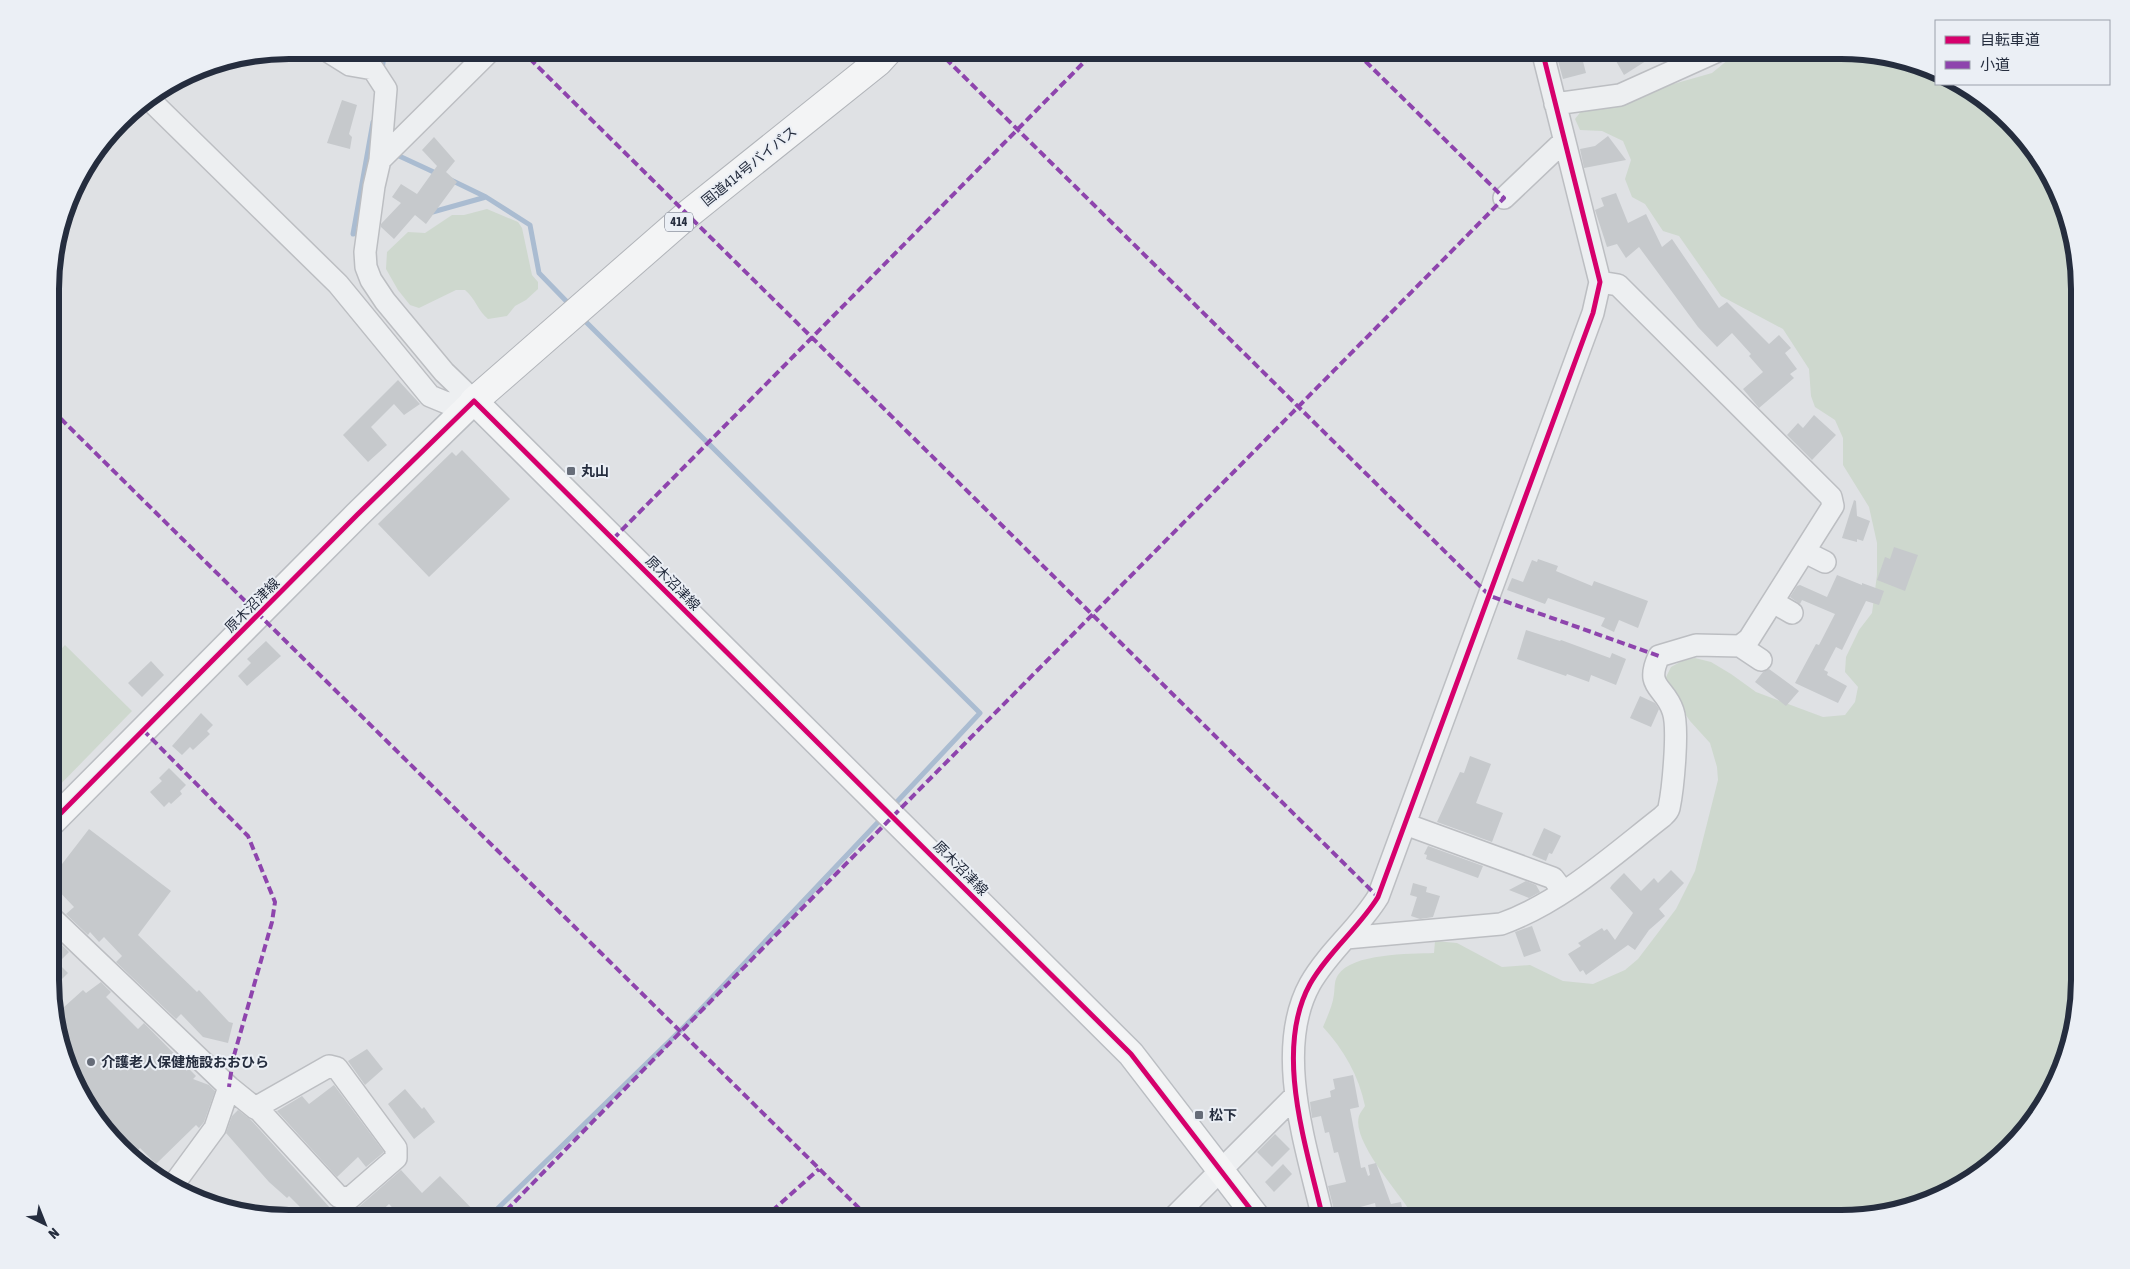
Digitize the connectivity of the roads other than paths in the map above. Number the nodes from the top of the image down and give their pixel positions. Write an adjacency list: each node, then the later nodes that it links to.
1 (342, 59): 6 (street)
2 (482, 59): 10 (street)
3 (881, 59): 13 (highway, 国道414号バイパス / 414)
4 (1544, 59): 8 (street)
5 (1700, 59): 8 (street)
6 (377, 70): 10 (street)
7 (153, 103): 13 (street)
8 (1555, 104): 9 (street)
9 (1563, 142): 11 (street); 12 (street)
10 (380, 160): 13 (street)
11 (1504, 198)
12 (1600, 282): 14 (street); 21 (street)
13 (474, 401): 20 (main road, 原木沼津線); 28 (main road, 原木沼津線)
14 (1805, 552): 15 (street); 16 (street)
15 (1825, 562)
16 (1773, 602): 17 (street); 18 (street)
17 (1792, 613)
18 (1740, 646): 19 (street); 22 (street)
19 (1761, 660)
20 (59, 815)
21 (1405, 824): 22 (street); 24 (street)
22 (1563, 891): 24 (street)
23 (59, 925): 25 (street)
24 (1346, 938): 26 (street)
25 (230, 1087): 27 (street); 29 (street)
26 (1296, 1095): 28 (street); 32 (street)
27 (255, 1108): 27 (street)
28 (1220, 1169): 30 (street); 31 (main road, 原木沼津線)
29 (177, 1180)
30 (1181, 1210)
31 (1251, 1210)
32 (1321, 1210)

